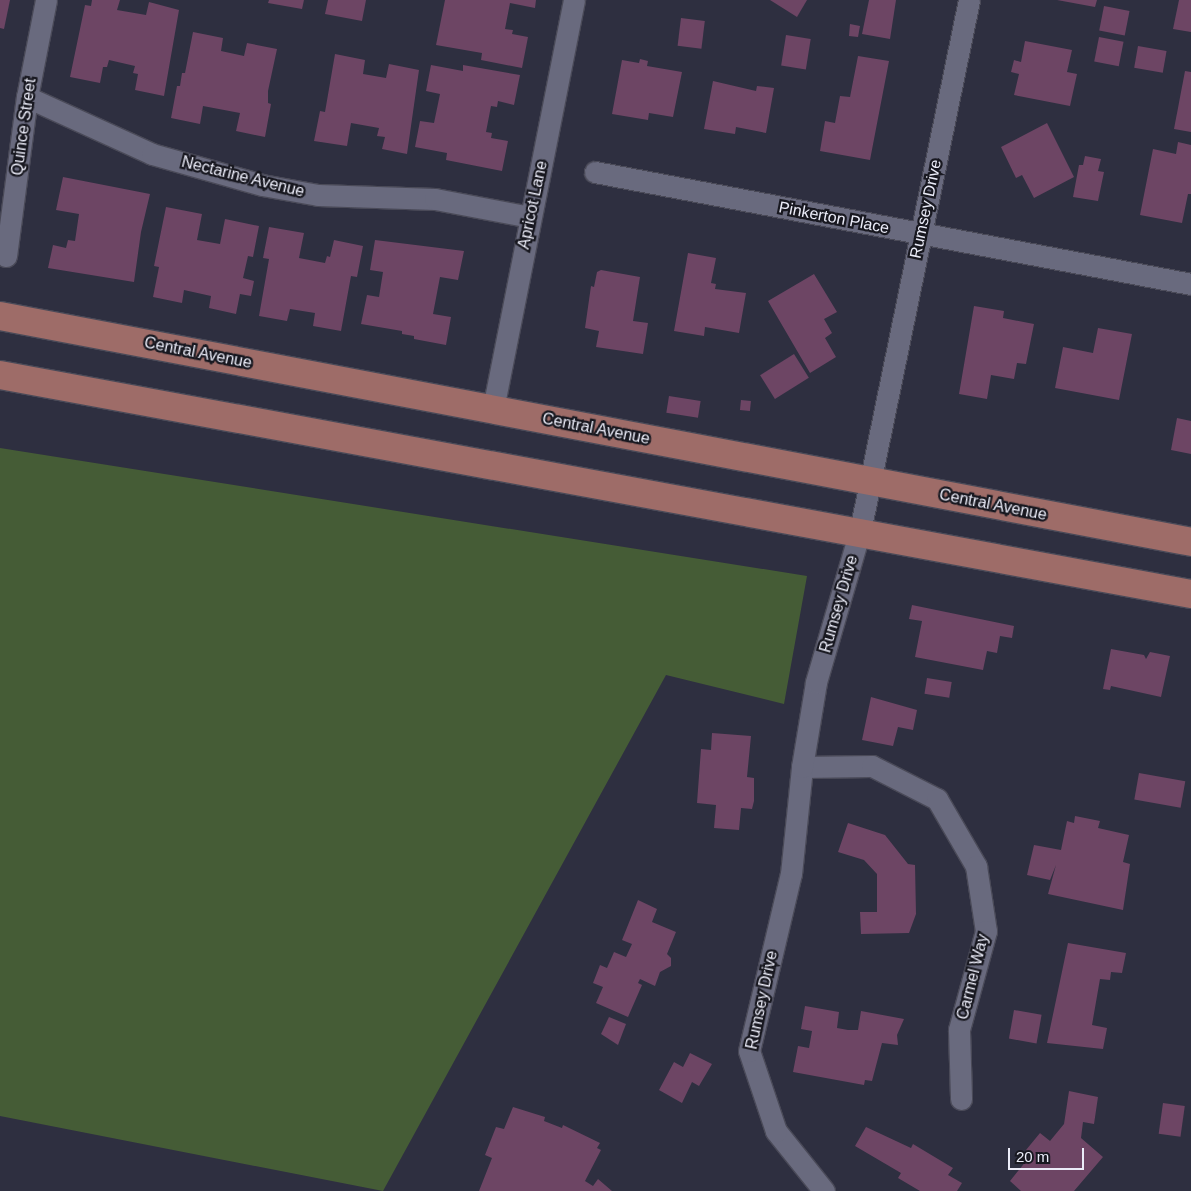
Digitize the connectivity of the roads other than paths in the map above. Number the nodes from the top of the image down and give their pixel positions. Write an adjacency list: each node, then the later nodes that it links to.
1 (46, 0): 4 (street, Quince Street)
2 (574, 0): 6 (street, Apricot Lane)
3 (969, 0): 7 (street, Rumsey Drive)
4 (27, 97): 6 (street, Nectarine Avenue); 8 (street, Quince Street)
5 (595, 172): 7 (street, Pinkerton Place)
6 (530, 217): 12 (street, Apricot Lane)
7 (921, 235): 9 (street, Pinkerton Place); 13 (street, Rumsey Drive)
8 (6, 256)
9 (1191, 284)
10 (0, 316): 12 (main road, Central Avenue)
11 (0, 375): 14 (main road)
12 (493, 409): 13 (main road, Central Avenue)
13 (869, 482): 14 (street, Rumsey Drive); 15 (main road, Central Avenue)
14 (860, 531): 16 (main road); 17 (street, Rumsey Drive)
15 (1191, 542)
16 (1191, 594)
17 (802, 767): 18 (street, Carmel Way); 19 (street, Rumsey Drive)
18 (961, 1099)
19 (824, 1191)

